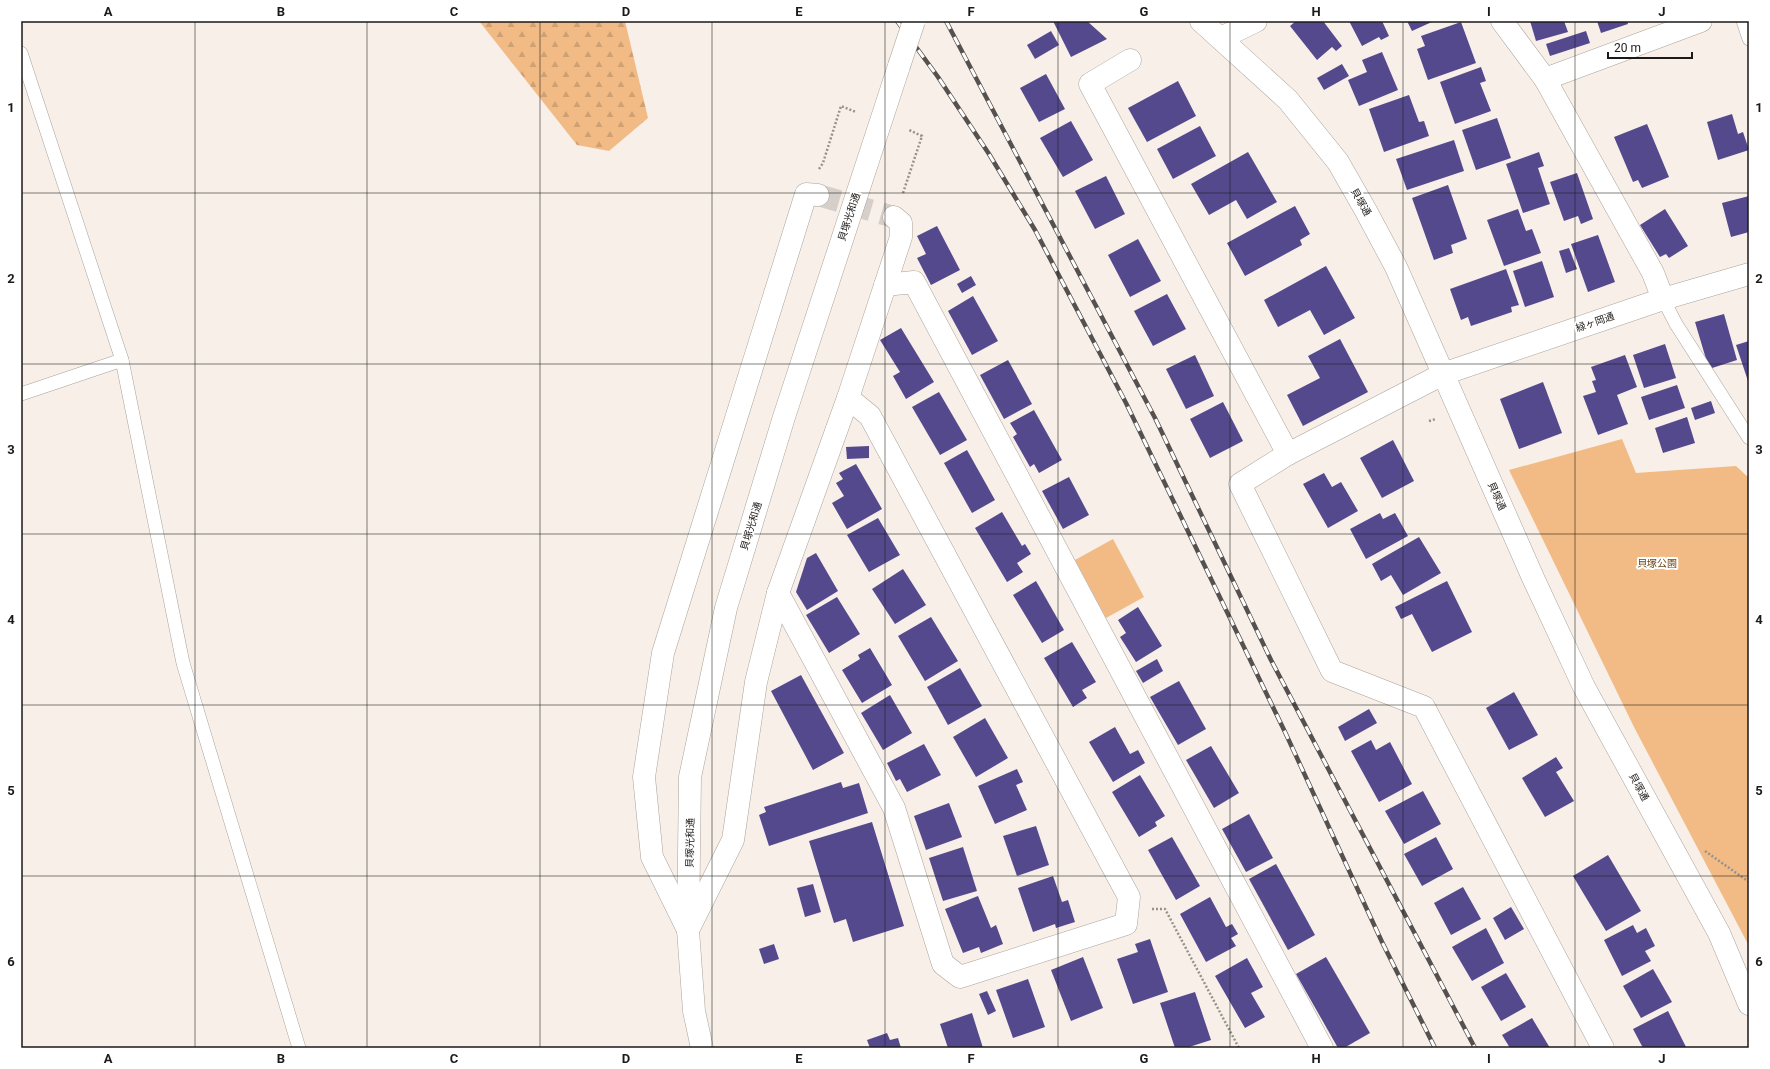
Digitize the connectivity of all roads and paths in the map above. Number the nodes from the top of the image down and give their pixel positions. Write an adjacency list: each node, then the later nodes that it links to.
1 (914, 21): 29 (street, 貝塚光和通, bridge)
2 (1201, 21): 7 (street, 貝塚通)
3 (1256, 21): 7 (street)
4 (1502, 21): 11 (street)
5 (1744, 21): 8 (lane)
6 (1691, 23): 11 (street)
7 (1221, 38): 22 (street, 貝塚通)
8 (1749, 39)
9 (21, 53): 21 (lane)
10 (1130, 60): 26 (street)
11 (1545, 79): 20 (street)
12 (856, 112): 14 (path)
13 (909, 130): 15 (path)
14 (823, 163)
15 (904, 193)
16 (818, 195): 29 (street)
17 (894, 217): 19 (street)
18 (1749, 274): 20 (street, 緑ヶ岡通)
19 (885, 285): 24 (street); 31 (street)
20 (1663, 299): 22 (street, 緑ヶ岡通); 25 (lane)
21 (122, 360): 23 (lane); 32 (lane)
22 (1443, 374): 26 (street, 緑ヶ岡通); 30 (street, 貝塚通)
23 (21, 394)
24 (848, 398): 27 (street); 28 (street)
25 (1749, 438)
26 (1288, 454): 35 (street, 緑ヶ岡通)
27 (778, 593): 28 (street); 29 (street)
28 (1128, 908): 34 (path)
29 (688, 930): 33 (street, 貝塚光和通)
30 (1749, 1004)
31 (1315, 1046)
32 (299, 1048)
33 (702, 1048)
34 (1239, 1048)
35 (1603, 1048)

